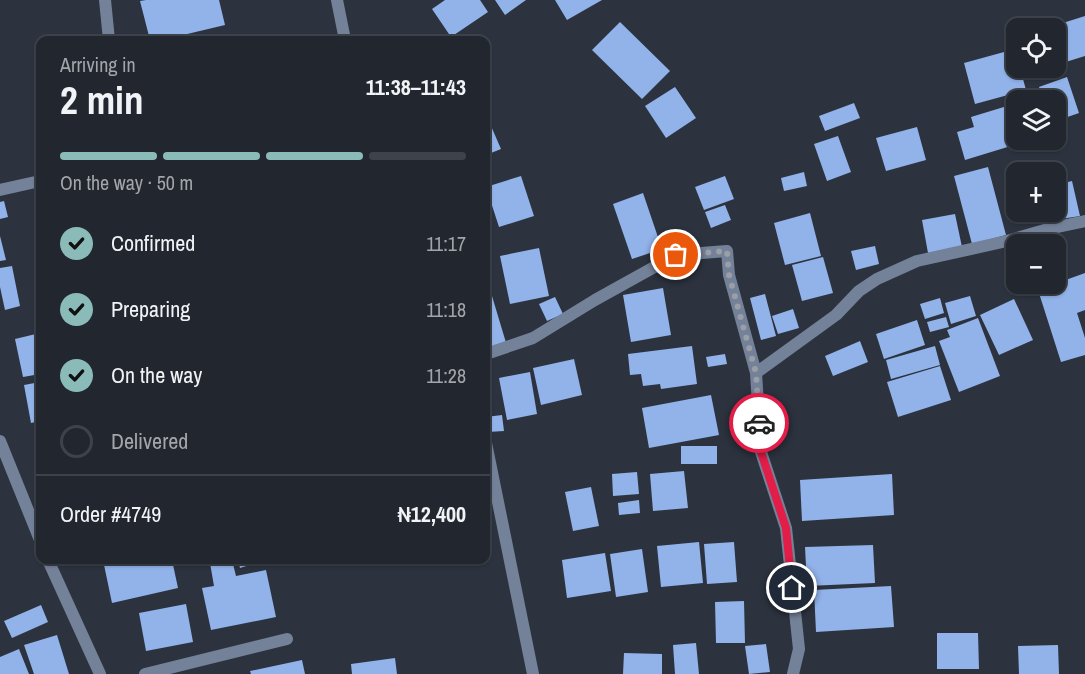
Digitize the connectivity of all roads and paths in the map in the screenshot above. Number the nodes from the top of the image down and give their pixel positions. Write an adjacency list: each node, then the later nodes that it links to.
1 (105, 0): 3 (street)
2 (337, 0): 4 (street)
3 (109, 36)
4 (344, 36)
5 (36, 182): 6 (street)
6 (0, 190)
7 (1085, 221): 9 (street)
8 (490, 353): 9 (street)
9 (756, 373): 18 (street)
10 (0, 441): 12 (street)
11 (490, 463): 17 (street)
12 (36, 530)
13 (50, 564): 15 (street)
14 (287, 639): 16 (street)
15 (100, 674)
16 (145, 674)
17 (533, 674)
18 (793, 674)

